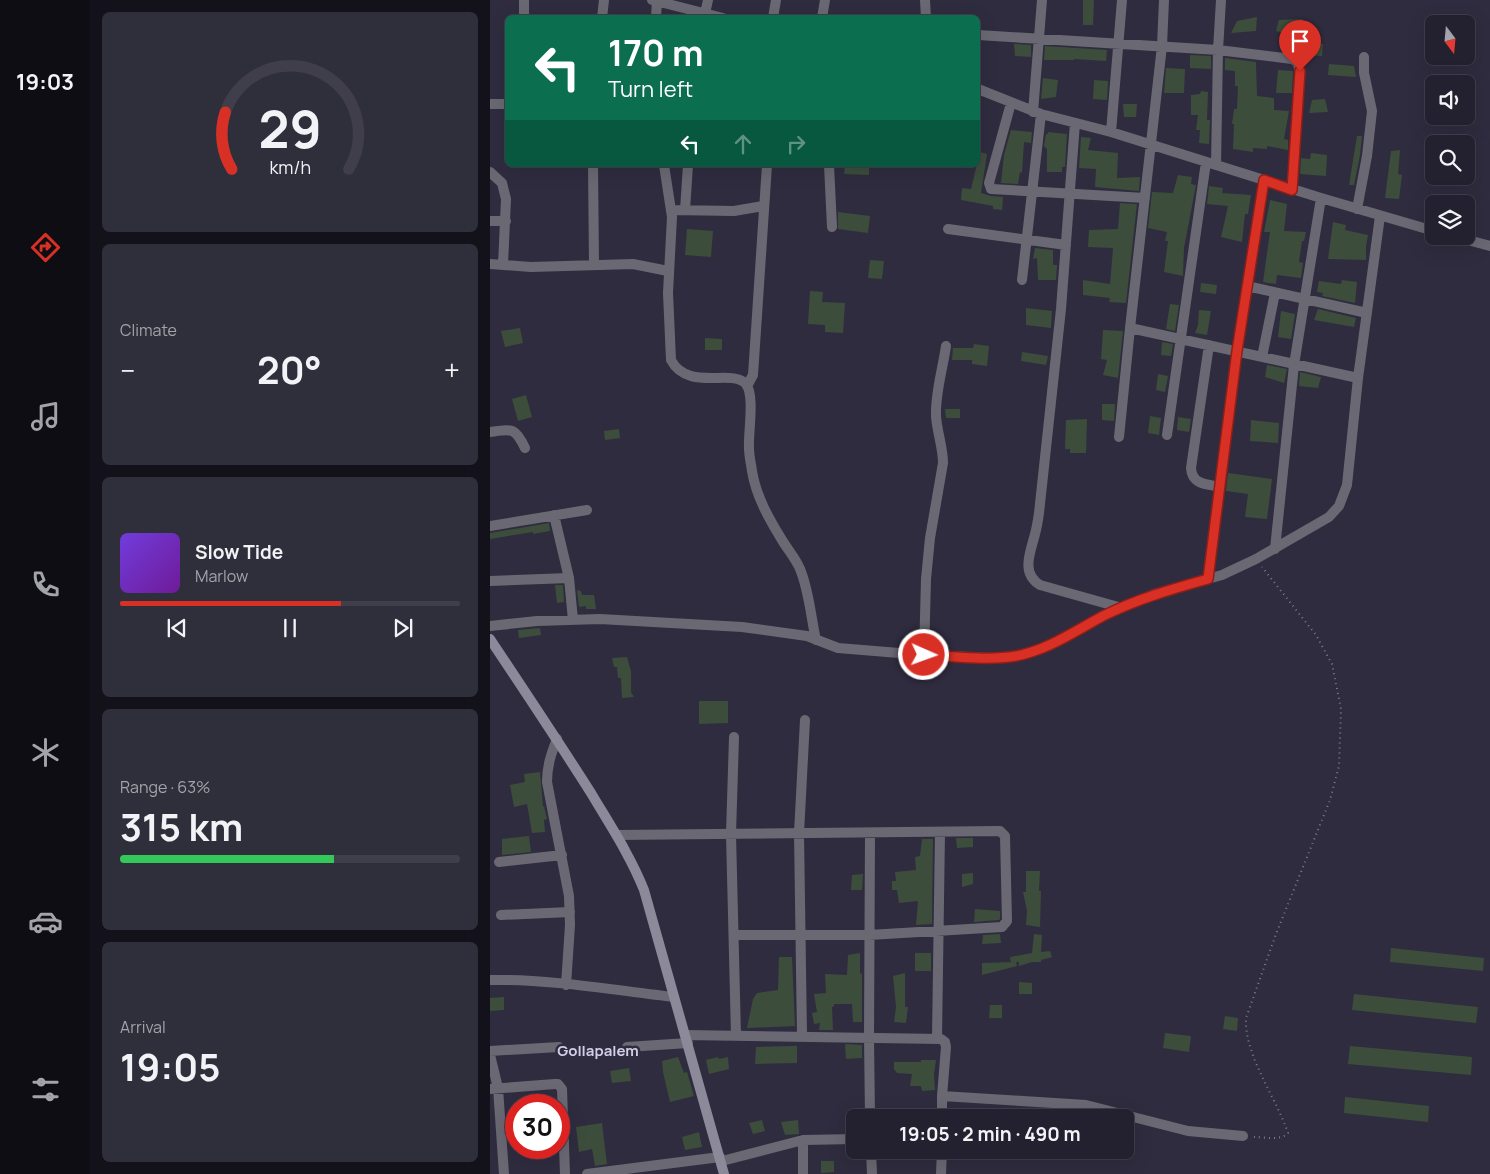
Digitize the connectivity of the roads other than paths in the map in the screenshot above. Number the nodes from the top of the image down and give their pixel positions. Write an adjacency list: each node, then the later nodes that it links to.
1 (524, 0): 12 (street)
2 (604, 0): 13 (street)
3 (655, 0): 14 (street); 15 (street)
4 (708, 0): 15 (street)
5 (776, 0): 16 (street)
6 (825, 0): 17 (street)
7 (925, 0): 18 (street)
8 (1042, 0): 20 (street)
9 (1122, 0): 21 (street)
10 (1164, 0): 22 (street)
11 (1221, 0): 23 (street)
12 (524, 15)
13 (602, 15)
14 (656, 15)
15 (705, 15)
16 (774, 15)
17 (822, 15)
18 (926, 15)
19 (980, 35): 20 (street)
20 (1038, 40): 21 (street); 29 (street)
21 (1118, 44): 22 (street); 31 (street)
22 (1162, 46): 23 (street); 32 (street)
23 (1218, 50): 33 (street); 41 (street)
24 (1364, 57): 47 (street)
25 (980, 91): 26 (street)
26 (1011, 103): 29 (street); 42 (street)
27 (490, 104): 28 (street)
28 (505, 104)
29 (1037, 113): 30 (street); 42 (street)
30 (1075, 123): 31 (street); 43 (street)
31 (1111, 132): 32 (street)
32 (1151, 144): 33 (street); 44 (street)
33 (1211, 163): 40 (street); 70 (street)
34 (594, 167): 61 (street)
35 (664, 167): 48 (street)
36 (688, 167): 49 (street)
37 (767, 167): 46 (street)
38 (829, 167): 53 (street)
39 (490, 172): 52 (street)
40 (1264, 180): 41 (street); 65 (street)
41 (1292, 190): 45 (street)
42 (1031, 192): 43 (street); 56 (street)
43 (1070, 194): 44 (street); 58 (street)
44 (1145, 198): 69 (street)
45 (1321, 198): 47 (street); 67 (street)
46 (763, 206): 49 (street); 77 (street)
47 (1357, 209): 50 (street)
48 (672, 210): 49 (street); 63 (street)
49 (685, 210)
50 (1380, 216): 54 (street); 68 (street)
51 (490, 221): 52 (street)
52 (506, 221): 62 (street)
53 (832, 227)
54 (1425, 228)
55 (948, 229): 56 (street)
56 (1025, 241): 58 (street); 64 (street)
57 (1475, 242): 59 (street)
58 (1066, 245): 90 (street)
59 (1490, 246)
60 (490, 264): 62 (street)
61 (594, 264): 62 (street); 63 (street)
62 (503, 265)
63 (668, 271): 77 (street)
64 (1022, 280)
65 (1247, 286): 66 (street); 73 (street)
66 (1276, 293): 67 (street); 74 (street)
67 (1305, 300): 68 (street); 75 (street)
68 (1367, 313): 76 (street)
69 (1130, 328): 70 (street); 80 (street)
70 (1180, 339): 72 (street); 79 (street)
71 (946, 346): 95 (street)
72 (1209, 346): 73 (street); 82 (street)
73 (1237, 351): 74 (street); 82 (street)
74 (1262, 357): 75 (street)
75 (1294, 365): 76 (street); 86 (street)
76 (1358, 378): 86 (street)
77 (747, 386): 94 (street)
78 (490, 432): 81 (street)
79 (1167, 435)
80 (1119, 436)
81 (526, 448)
82 (1220, 487): 88 (street)
83 (587, 510): 84 (street)
84 (554, 516): 85 (street); 87 (street)
85 (490, 526)
86 (1275, 549): 88 (street)
87 (568, 578): 89 (street); 91 (street)
88 (1208, 579): 90 (street)
89 (490, 581)
90 (1122, 608): 95 (street)
91 (573, 620): 92 (street); 94 (street)
92 (490, 626)
93 (490, 639): 98 (main road)
94 (816, 640): 95 (street)
95 (924, 655)
96 (805, 720): 101 (street)
97 (734, 737): 102 (street)
98 (557, 739): 103 (main road); 104 (street)
99 (870, 832): 100 (street); 101 (street); 111 (street)
100 (940, 832): 108 (street); 108 (street)
101 (799, 833): 102 (street); 110 (street)
102 (732, 834): 103 (street); 109 (street)
103 (617, 835): 114 (main road)
104 (562, 855): 105 (street); 106 (street)
105 (499, 862)
106 (570, 912): 107 (street); 113 (street)
107 (501, 915)
108 (938, 932): 111 (street); 118 (street)
109 (734, 935): 110 (street); 115 (street)
110 (801, 935): 111 (street); 116 (street)
111 (869, 935): 117 (street)
112 (490, 980): 113 (street)
113 (566, 984): 114 (street)
114 (674, 997): 119 (main road)
115 (736, 1036): 116 (street); 119 (street)
116 (802, 1036): 117 (street)
117 (868, 1037): 118 (street); 125 (street)
118 (937, 1038): 124 (street)
119 (687, 1039): 121 (street); 130 (main road)
120 (559, 1046): 122 (street)
121 (627, 1047)
122 (490, 1053): 123 (street)
123 (494, 1088): 133 (street); 134 (street)
124 (942, 1096): 126 (street); 127 (street)
125 (870, 1109)
126 (942, 1109)
127 (1244, 1136)
128 (846, 1139): 129 (street)
129 (803, 1140): 130 (street); 137 (street)
130 (721, 1159): 135 (street); 136 (main road)
131 (871, 1159): 138 (street)
132 (942, 1159): 139 (street)
133 (504, 1174)
134 (565, 1174)
135 (587, 1174)
136 (724, 1174)
137 (803, 1174)
138 (872, 1174)
139 (941, 1174)

